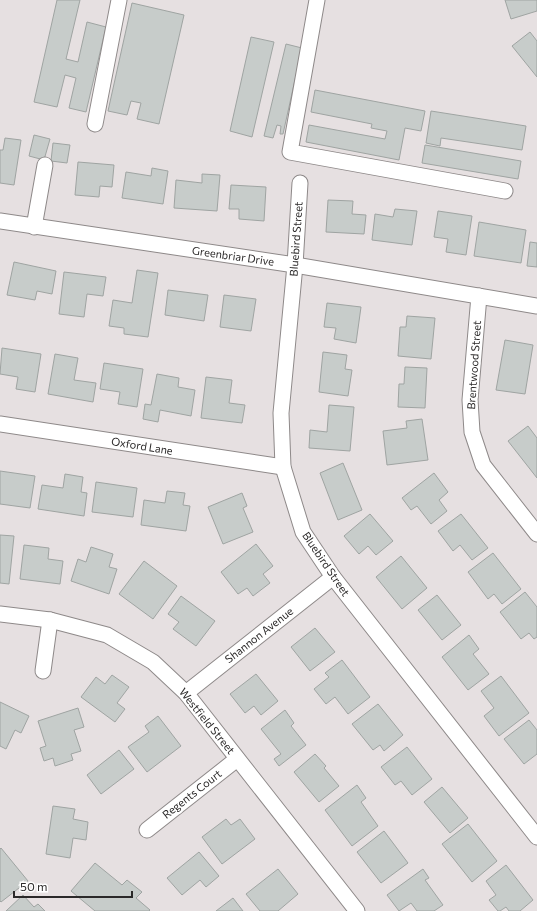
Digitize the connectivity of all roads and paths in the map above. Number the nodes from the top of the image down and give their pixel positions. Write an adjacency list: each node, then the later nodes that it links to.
1 (119, 0): 3 (street)
2 (317, 0): 6 (street)
3 (94, 124)
4 (45, 165): 8 (street)
5 (300, 182): 9 (street, Bluebird Street)
6 (505, 191)
7 (0, 221): 8 (street, Greenbriar Drive)
8 (34, 226): 9 (street, Greenbriar Drive)
9 (294, 265): 10 (street, Greenbriar Drive); 13 (street, Bluebird Street)
10 (479, 296): 11 (street, Greenbriar Drive); 14 (street, Brentwood Street)
11 (537, 306)
12 (0, 424): 13 (street, Oxford Lane)
13 (283, 467): 15 (street, Bluebird Street)
14 (537, 534)
15 (333, 577): 19 (street, Shannon Avenue); 22 (street, Bluebird Street)
16 (0, 614): 17 (street, Westfield Street)
17 (50, 620): 18 (street); 19 (street, Westfield Street)
18 (43, 671)
19 (186, 693): 20 (street, Westfield Street)
20 (237, 758): 21 (street, Regents Court); 23 (street, Westfield Street)
21 (147, 830)
22 (537, 837)
23 (352, 909)

